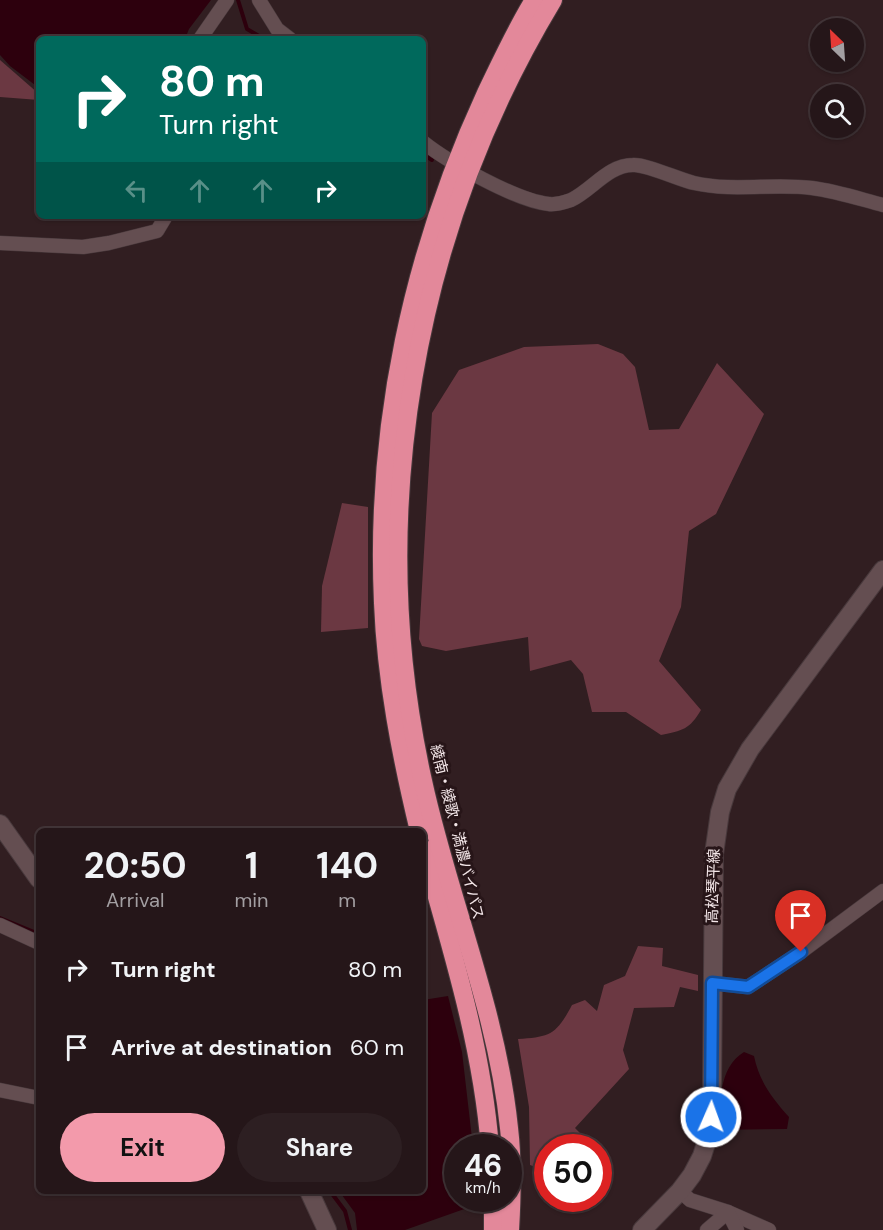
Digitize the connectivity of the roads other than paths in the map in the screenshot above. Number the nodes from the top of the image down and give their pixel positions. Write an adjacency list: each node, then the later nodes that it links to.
1 (226, 0): 5 (street)
2 (259, 0): 6 (street)
3 (534, 0): 8 (highway, 綾南・綾歌・満濃バイパス)
4 (553, 0): 8 (highway, 綾南・綾歌・満濃バイパス)
5 (202, 36)
6 (286, 36)
7 (426, 144): 8 (street)
8 (462, 166): 9 (street); 14 (highway, 綾南・綾歌・満濃バイパス); 30 (highway, 綾南・綾歌・満濃バイパス)
9 (883, 205)
10 (164, 219): 11 (street)
11 (0, 243)
12 (883, 570): 20 (main road, 高松琴平線)
13 (0, 824): 16 (main road)
14 (418, 828)
15 (426, 859): 23 (highway)
16 (36, 875)
17 (883, 891): 20 (street)
18 (0, 925): 19 (street)
19 (36, 942)
20 (712, 983): 24 (main road, 高松琴平線)
21 (0, 1090): 22 (street)
22 (36, 1097)
23 (488, 1134)
24 (680, 1191): 27 (street); 31 (main road, 高松琴平線)
25 (310, 1194): 28 (main road)
26 (493, 1212): 29 (highway)
27 (728, 1212): 32 (street); 33 (street); 34 (street)
28 (327, 1230)
29 (493, 1230)
30 (510, 1230)
31 (642, 1230)
32 (707, 1230)
33 (737, 1230)
34 (769, 1230)

